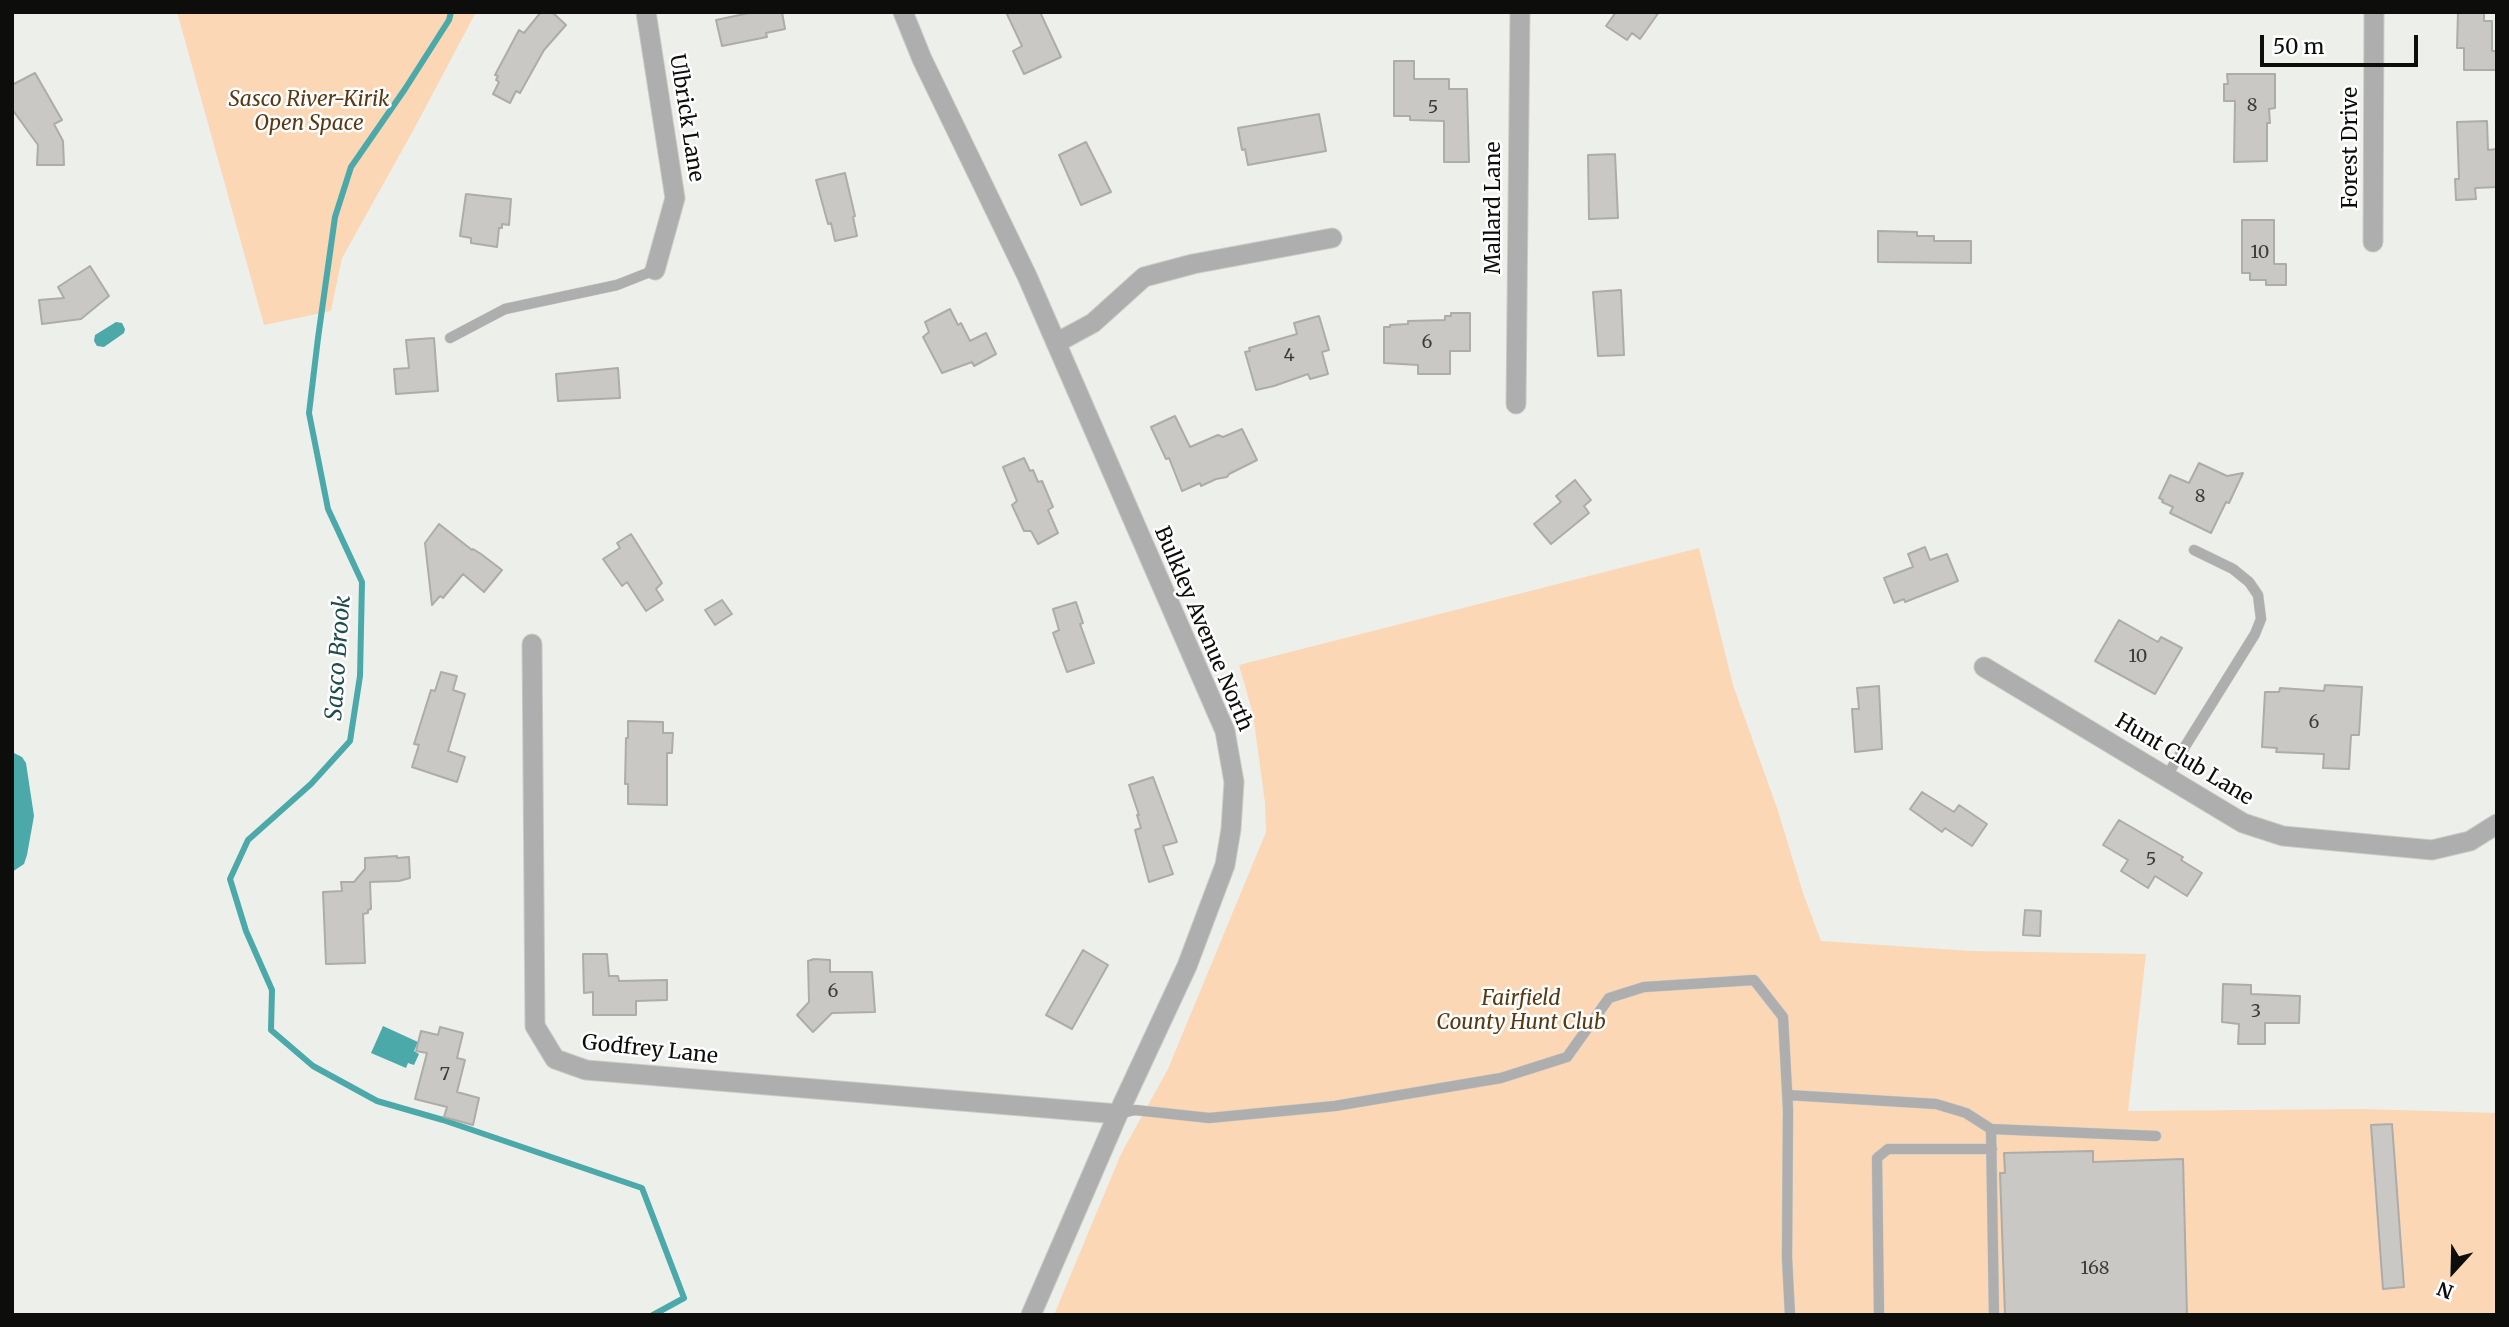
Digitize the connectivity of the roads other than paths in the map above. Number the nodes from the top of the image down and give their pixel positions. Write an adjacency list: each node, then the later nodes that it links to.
1 (646, 12): 7 (street, Ulbrick Lane)
2 (904, 12): 9 (street, Bulkley Avenue North)
3 (1520, 12): 10 (street, Mallard Lane)
4 (2374, 12): 6 (street, Forest Drive)
5 (1332, 238): 9 (street)
6 (2373, 242)
7 (655, 270): 8 (lane)
8 (450, 338)
9 (1056, 343): 17 (street, Bulkley Avenue North)
10 (1516, 404)
11 (2194, 550): 14 (lane)
12 (532, 644): 17 (street, Godfrey Lane)
13 (1984, 667): 14 (street, Hunt Club Lane)
14 (2166, 776): 15 (street, Hunt Club Lane)
15 (2497, 824)
16 (1788, 1095): 17 (lane); 18 (lane); 22 (lane)
17 (1118, 1114): 21 (street, Bulkley Avenue North)
18 (1991, 1129): 19 (lane); 20 (lane)
19 (2156, 1136)
20 (1992, 1149): 23 (lane); 24 (lane)
21 (1031, 1315)
22 (1790, 1315)
23 (1880, 1315)
24 (1994, 1315)

